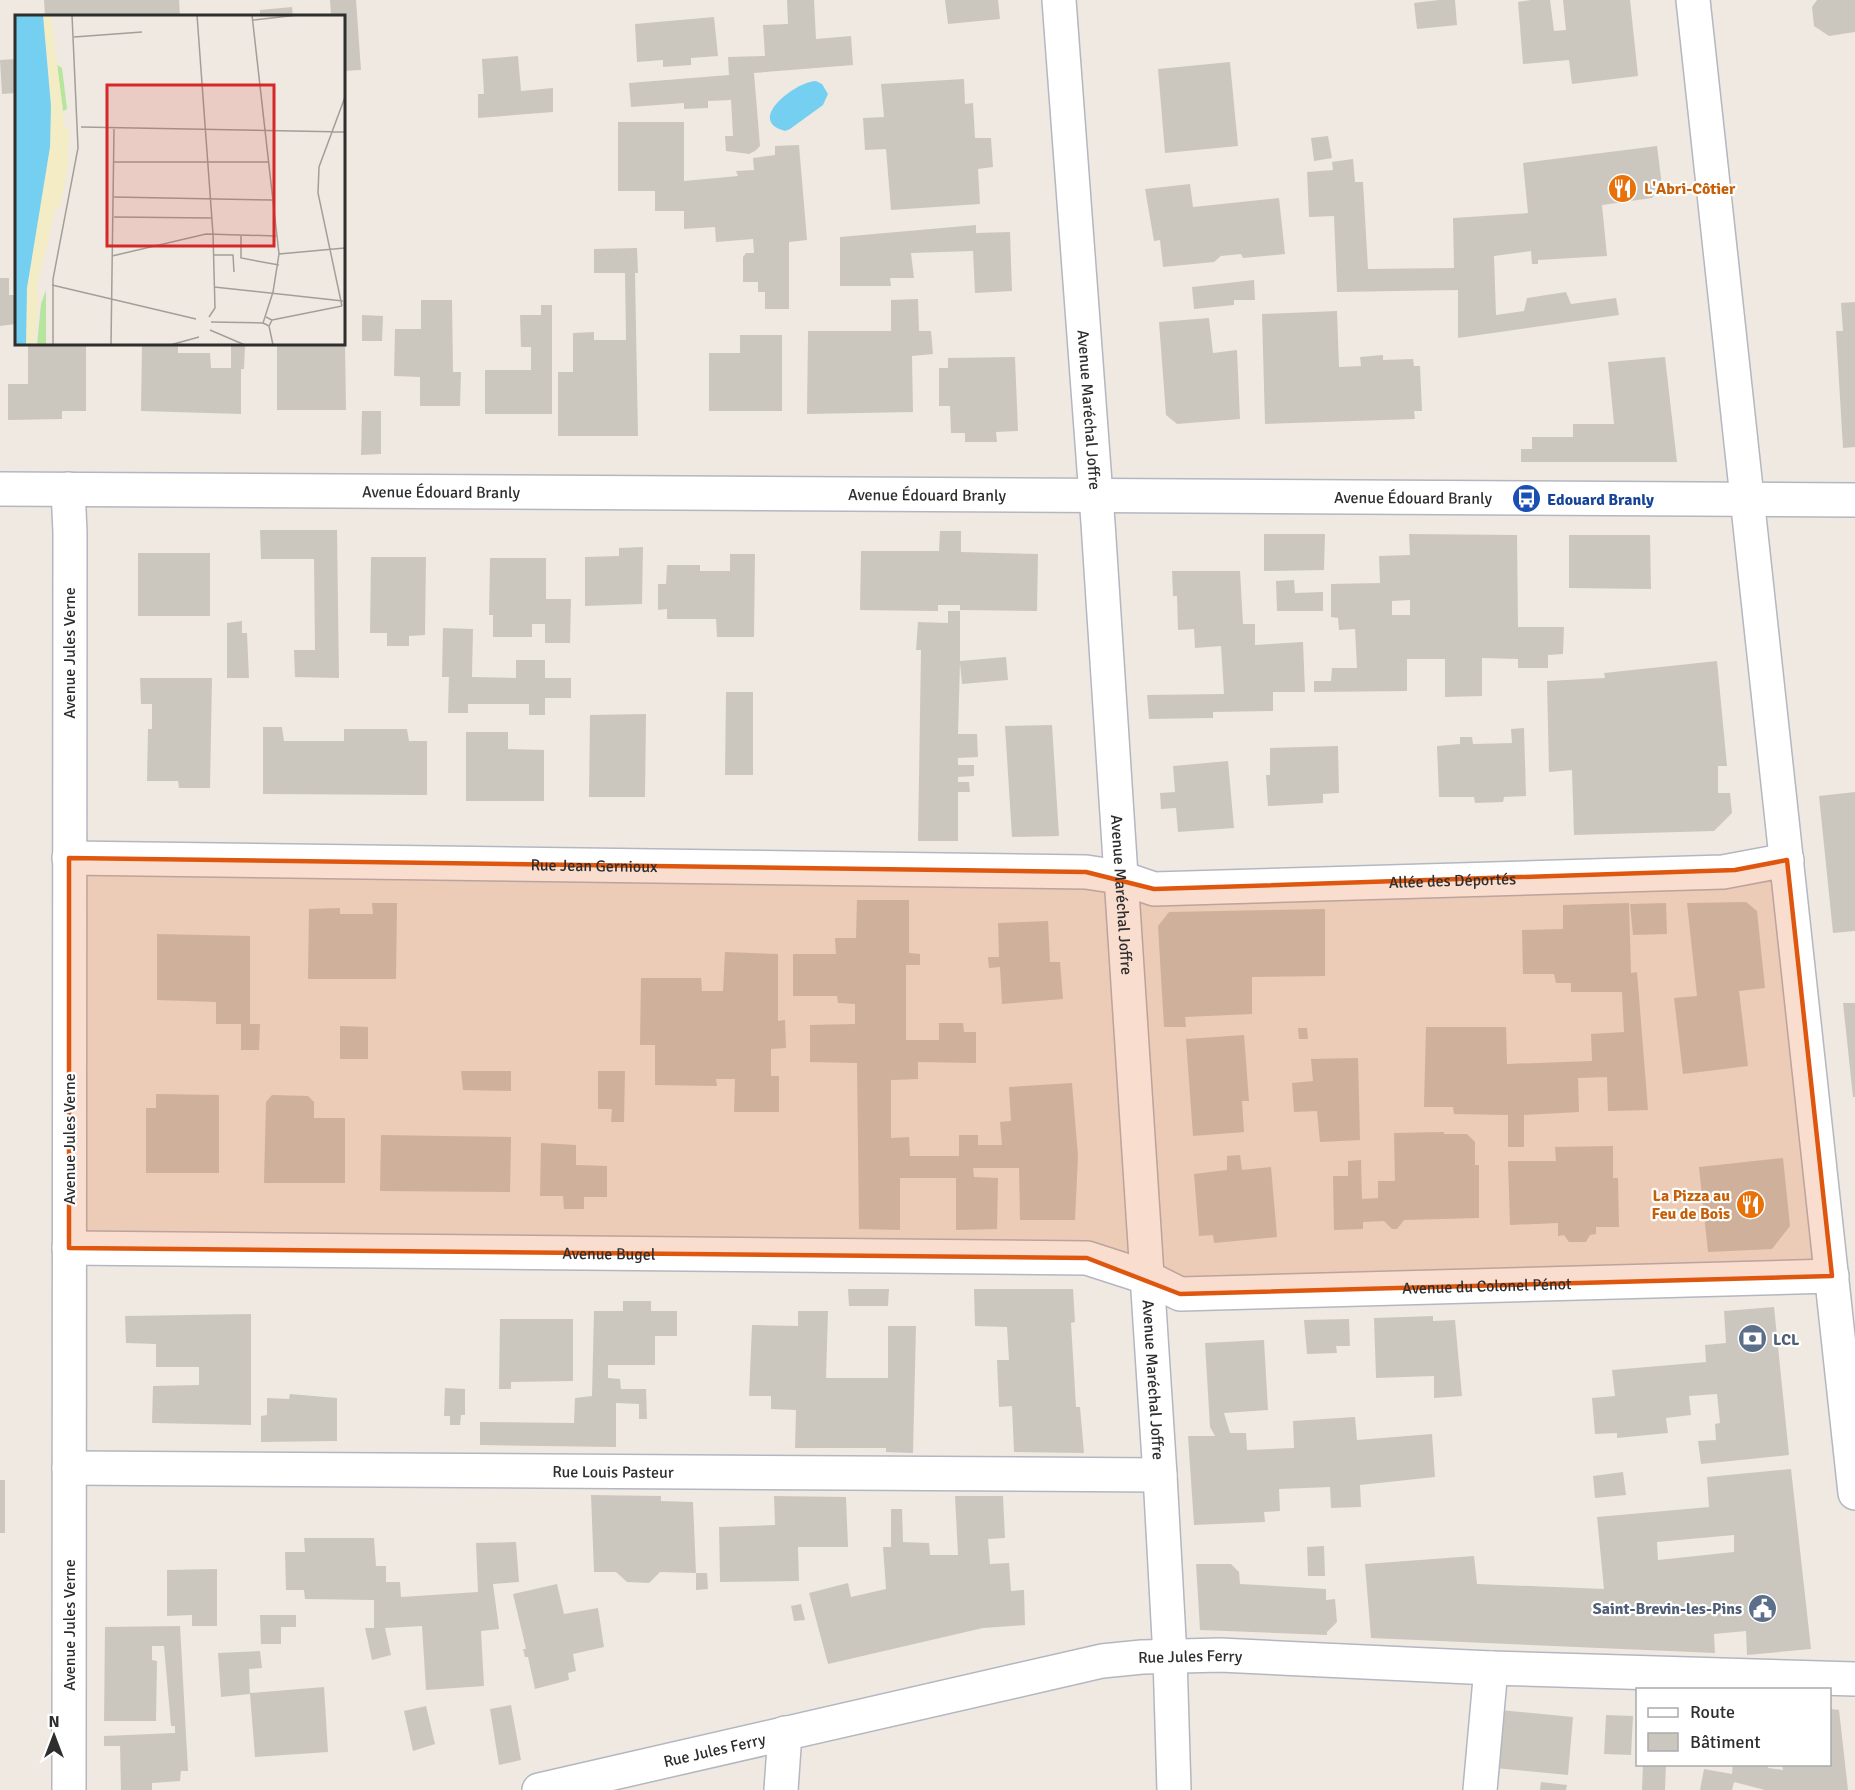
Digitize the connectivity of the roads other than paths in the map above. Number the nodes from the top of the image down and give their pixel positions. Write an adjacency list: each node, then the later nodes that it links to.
1 (1059, 0): 5 (street, Avenue Maréchal Joffre)
2 (1694, 0): 7 (street)
3 (0, 489): 4 (street, Avenue Édouard Branly)
4 (68, 489): 5 (street, Avenue Édouard Branly); 8 (street, Avenue Jules Verne)
5 (1095, 495): 7 (street, Avenue Édouard Branly); 10 (street, Avenue Maréchal Joffre)
6 (1855, 500): 7 (street, Avenue Édouard Branly)
7 (1747, 501): 9 (street)
8 (69, 858): 10 (street, Rue Jean Gernioux); 11 (street, Avenue Jules Verne)
9 (1787, 860): 10 (street, Allée des Déportés); 12 (street)
10 (1119, 877): 13 (street, Avenue Maréchal Joffre)
11 (69, 1248): 13 (street, Avenue Bugel); 14 (street, Avenue Jules Verne)
12 (1832, 1276): 13 (street, Avenue du Colonel Pénot); 16 (street)
13 (1146, 1277): 15 (street, Avenue Maréchal Joffre)
14 (69, 1468): 15 (street, Rue Louis Pasteur); 21 (street, Avenue Jules Verne)
15 (1160, 1475): 17 (street, Avenue Maréchal Joffre)
16 (1855, 1493)
17 (1170, 1657): 18 (street, Rue Jules Ferry); 20 (street, Rue Jules Ferry); 24 (street, Avenue Maréchal Joffre)
18 (1491, 1668): 19 (street, Rue Jules Ferry); 25 (street)
19 (1855, 1679)
20 (785, 1733): 22 (street, Rue Jules Ferry); 23 (street)
21 (69, 1790)
22 (539, 1790)
23 (781, 1790)
24 (1174, 1790)
25 (1480, 1790)

